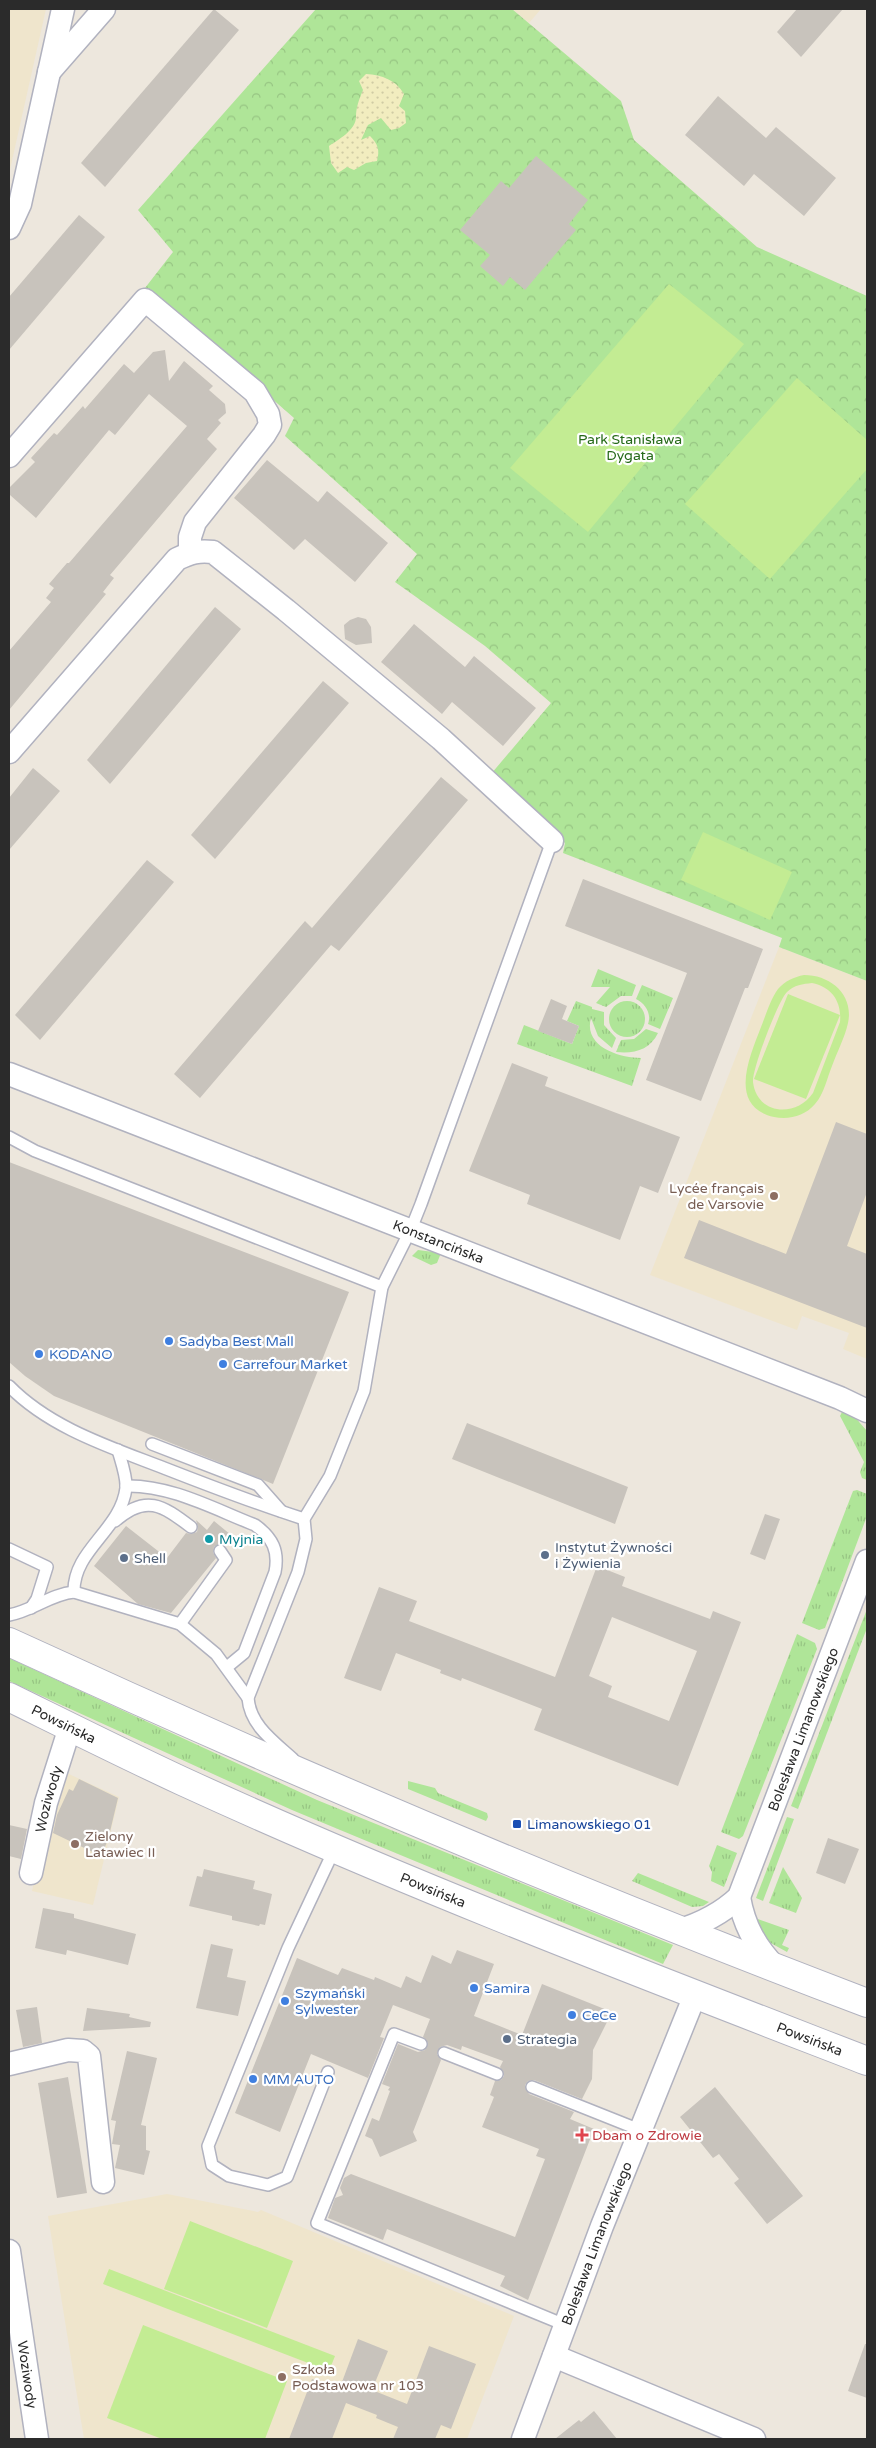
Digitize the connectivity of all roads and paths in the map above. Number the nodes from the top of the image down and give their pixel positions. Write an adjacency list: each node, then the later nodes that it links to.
1 (62, 9): 3 (street)
2 (104, 9): 3 (street)
3 (48, 73): 4 (street)
4 (9, 228)
5 (9, 456): 6 (street)
6 (190, 552): 7 (street); 8 (street)
7 (9, 752)
8 (552, 841): 11 (lane)
9 (9, 1074): 11 (street, Konstancińska)
10 (9, 1137): 12 (lane)
11 (411, 1229): 12 (lane); 14 (street, Konstancińska)
12 (382, 1287): 19 (lane)
13 (9, 1386): 16 (lane)
14 (867, 1411)
15 (152, 1444): 18 (lane)
16 (118, 1450): 17 (lane); 18 (lane)
17 (126, 1486): 20 (lane); 30 (lane)
18 (283, 1512): 19 (lane)
19 (304, 1519): 32 (lane)
20 (114, 1522): 21 (lane); 25 (lane)
21 (191, 1527)
22 (9, 1549): 26 (lane)
23 (220, 1552): 28 (lane)
24 (867, 1562): 37 (street, Bolesława Limanowskiego)
25 (74, 1592): 26 (lane); 28 (lane)
26 (31, 1608): 27 (lane)
27 (9, 1615)
28 (180, 1624): 30 (lane)
29 (9, 1642): 34 (main road)
30 (227, 1667): 32 (lane)
31 (9, 1697): 33 (main road, Powsińska)
32 (248, 1698): 34 (lane)
33 (70, 1727): 35 (main road, Powsińska); 36 (street, Woziwody)
34 (319, 1781): 38 (main road)
35 (335, 1848): 40 (main road, Powsińska); 46 (lane)
36 (32, 1874)
37 (739, 1896): 38 (street, Bolesława Limanowskiego); 39 (street)
38 (678, 1931): 39 (main road)
39 (777, 1969): 41 (main road)
40 (695, 1994): 44 (main road, Powsińska); 49 (street, Bolesława Limanowskiego)
41 (867, 2004)
42 (421, 2044): 53 (lane)
43 (444, 2054): 47 (lane)
44 (867, 2061)
45 (9, 2064): 50 (street)
46 (328, 2072)
47 (497, 2074)
48 (532, 2087): 49 (lane)
49 (640, 2130): 53 (street, Bolesława Limanowskiego)
50 (103, 2182)
51 (9, 2251): 52 (street, Woziwody)
52 (14, 2318): 55 (street, Woziwody)
53 (565, 2325): 54 (street, Bolesława Limanowskiego)
54 (554, 2356): 56 (street, Bolesława Limanowskiego); 57 (street)
55 (37, 2439)
56 (523, 2439)
57 (754, 2439)

